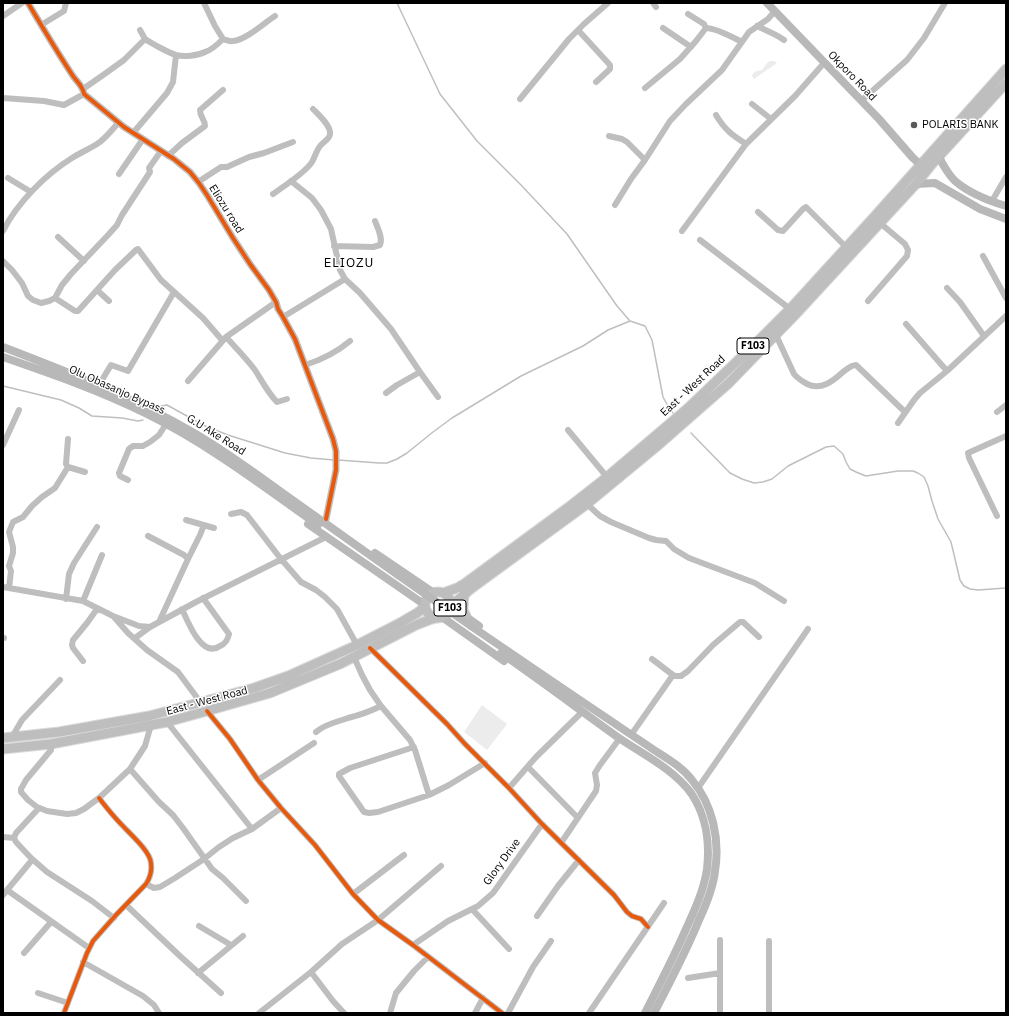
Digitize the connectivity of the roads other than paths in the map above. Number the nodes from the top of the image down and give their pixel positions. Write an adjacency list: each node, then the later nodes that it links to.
1 (22, 3): 10 (street)
2 (28, 3): 12 (street, Eliozu road)
3 (66, 3): 12 (street)
4 (204, 3): 19 (street)
5 (608, 3): 17 (street)
6 (767, 3): 8 (main road, Okporo Road)
7 (945, 3): 33 (street)
8 (775, 11): 13 (street); 24 (main road, Okporo Road)
9 (688, 14): 15 (street)
10 (3, 16)
11 (275, 16): 19 (street)
12 (41, 25): 30 (street, Eliozu road)
13 (758, 26): 20 (street); 21 (street)
14 (663, 28): 22 (street)
15 (706, 28): 21 (street); 22 (street)
16 (140, 30): 18 (street)
17 (578, 30): 26 (street); 32 (street)
18 (145, 39): 23 (street); 30 (street)
19 (223, 40): 23 (street)
20 (784, 40)
21 (742, 42): 47 (street)
22 (691, 47): 28 (street)
23 (176, 55): 39 (street)
24 (824, 63): 33 (main road, Okporo Road); 37 (street)
25 (1006, 69): 48 (main road, East - West Road / F103)
26 (596, 82)
27 (1006, 83): 46 (main road, East - West Road / F103)
28 (645, 88)
29 (223, 90): 45 (street)
30 (84, 91): 31 (street); 38 (street, Eliozu road)
31 (3, 98)
32 (520, 99)
33 (861, 101): 48 (main road, Okporo Road)
34 (752, 104): 37 (street)
35 (313, 109): 53 (street)
36 (716, 115): 43 (street)
37 (771, 119): 43 (street)
38 (118, 123): 39 (street, Eliozu road); 57 (street)
39 (133, 133): 41 (street, Eliozu road)
40 (609, 136): 47 (street)
41 (143, 139): 44 (street, Eliozu road); 49 (street)
42 (292, 142): 54 (street)
43 (746, 144): 67 (street)
44 (161, 151): 45 (street, Eliozu road); 74 (street)
45 (168, 156): 54 (street, Eliozu road)
46 (939, 157): 52 (main road); 55 (main road, East - West Road / F103)
47 (645, 160): 60 (street)
48 (921, 165): 71 (main road, East - West Road / F103)
49 (119, 174)
50 (1006, 177): 59 (street)
51 (8, 178): 57 (street)
52 (953, 179): 56 (main road); 59 (main road)
53 (291, 181): 58 (street); 70 (street)
54 (198, 182): 83 (street, Eliozu road)
55 (916, 184): 56 (main road); 65 (main road, East - West Road / F103)
56 (945, 189): 63 (main road)
57 (31, 192): 66 (street)
58 (273, 194)
59 (992, 201): 61 (main road)
60 (615, 205)
61 (1006, 206)
62 (758, 212): 71 (street)
63 (1006, 219)
64 (375, 221): 70 (street)
65 (880, 223): 82 (street); 88 (main road, East - West Road / F103)
66 (3, 231)
67 (682, 231)
68 (58, 237): 74 (street)
69 (700, 240): 84 (street)
70 (334, 246): 75 (street)
71 (846, 247): 84 (main road, East - West Road / F103)
72 (983, 256): 80 (street)
73 (3, 261): 79 (street)
74 (84, 261): 79 (street)
75 (345, 279): 86 (street); 96 (street)
76 (947, 288): 89 (street)
77 (97, 290): 78 (street); 79 (street); 81 (street)
78 (174, 292): 90 (street); 98 (street)
79 (55, 298)
80 (1006, 298)
81 (109, 301)
82 (868, 301)
83 (276, 302): 86 (street, Eliozu road); 90 (street)
84 (790, 309): 115 (main road, East - West Road / F103)
85 (1006, 316): 89 (street)
86 (284, 317): 94 (street, Eliozu road)
87 (906, 324): 95 (street)
88 (776, 335): 104 (street); 117 (main road, East - West Road / F103)
89 (984, 336): 95 (street)
90 (224, 338): 97 (street); 101 (street)
91 (350, 341): 94 (street)
92 (3, 347): 98 (main road, G.U Ake Road)
93 (3, 357): 107 (main road, Olu Obasanjo Bypass)
94 (305, 365): 120 (street, Eliozu road)
95 (947, 371): 104 (street)
96 (420, 372): 99 (street); 100 (street)
97 (188, 382)
98 (98, 385): 114 (main road, G.U Ake Road)
99 (386, 393)
100 (438, 396)
101 (287, 399)
102 (1006, 405): 105 (street)
103 (19, 410): 111 (street)
104 (905, 412): 106 (street)
105 (997, 412)
106 (898, 423)
107 (166, 424): 114 (main road, Olu Obasanjo Bypass); 116 (street)
108 (568, 430): 115 (street)
109 (1006, 436): 119 (street)
110 (68, 439): 112 (street)
111 (3, 445)
112 (68, 467): 113 (street); 130 (street)
113 (85, 472)
114 (252, 475): 120 (main road); 126 (main road); 160 (main road, Olu Obasanjo Bypass)
115 (607, 477): 131 (main road, East - West Road / F103)
116 (128, 480)
117 (587, 504): 132 (main road, East - West Road / F103); 135 (street)
118 (231, 514): 129 (street)
119 (997, 516)
120 (326, 519): 131 (main road)
121 (186, 520): 122 (street)
122 (204, 525): 124 (street); 128 (street)
123 (97, 528): 134 (street)
124 (214, 528)
125 (148, 536): 128 (street)
126 (326, 537): 129 (street); 138 (main road)
127 (102, 555): 136 (street)
128 (188, 559): 144 (street)
129 (281, 560): 133 (street); 149 (street)
130 (6, 588): 134 (street)
131 (439, 593): 137 (main road, F103); 138 (main road, F103)
132 (464, 594): 137 (main road, East - West Road / F103); 142 (main road)
133 (203, 598): 140 (street); 140 (street)
134 (66, 599): 136 (street)
135 (784, 601)
136 (83, 602): 139 (street)
137 (451, 605): 142 (main road); 143 (main road, F103)
138 (425, 606): 143 (main road, F103); 149 (main road, East - West Road / F103)
139 (97, 609): 141 (street); 153 (street)
140 (182, 609): 144 (street)
141 (113, 616): 145 (street); 148 (street)
142 (466, 616): 160 (main road)
143 (439, 618): 150 (main road, East - West Road / F103); 159 (main road)
144 (159, 622): 145 (street)
145 (150, 627): 148 (street)
146 (808, 629): 176 (street)
147 (759, 637): 154 (street)
148 (135, 638): 156 (street)
149 (357, 645): 156 (main road, East - West Road / F103)
150 (370, 648): 151 (main road, East - West Road / F103); 171 (street)
151 (354, 657): 157 (street); 158 (main road, East - West Road / F103)
152 (652, 659): 154 (street)
153 (82, 661)
154 (673, 675): 164 (street)
155 (60, 680): 165 (street)
156 (201, 703): 165 (main road, East - West Road / F103)
157 (382, 706): 163 (street); 169 (street)
158 (207, 711): 161 (main road, East - West Road / F103); 174 (street)
159 (582, 712): 160 (main road); 172 (street)
160 (593, 714): 164 (main road); 166 (main road)
161 (167, 722): 162 (main road, East - West Road / F103); 183 (street)
162 (151, 725): 168 (main road, East - West Road / F103); 173 (street)
163 (316, 732)
164 (631, 735): 176 (main road)
165 (8, 738)
166 (620, 738): 181 (street); 233 (main road)
167 (314, 743): 174 (street)
168 (51, 744): 170 (main road, East - West Road / F103); 179 (street)
169 (414, 747): 177 (street); 177 (street)
170 (3, 749)
171 (485, 763): 175 (street); 177 (street)
172 (528, 767): 175 (street); 181 (street)
173 (130, 769): 178 (street); 188 (street)
174 (258, 780): 180 (street)
175 (510, 788): 182 (street)
176 (698, 788): 234 (main road)
177 (429, 795)
178 (99, 798): 179 (street); 192 (street)
179 (40, 808): 185 (street)
180 (281, 808): 183 (street); 194 (street)
181 (578, 818): 186 (street)
182 (542, 824): 186 (street); 198 (street, Glory Drive)
183 (252, 829): 188 (street)
184 (3, 837): 185 (street)
185 (14, 838): 189 (street)
186 (561, 843): 190 (street)
187 (404, 855): 194 (street)
188 (204, 859): 192 (street); 195 (street)
189 (32, 860): 193 (street); 200 (street)
190 (579, 860): 199 (street); 204 (street)
191 (441, 866): 201 (street)
192 (146, 884): 197 (street)
193 (5, 893): 202 (street)
194 (353, 894): 201 (street)
195 (246, 901)
196 (664, 903): 204 (street)
197 (126, 904): 200 (street); 217 (street)
198 (472, 909): 210 (street, Glory Drive); 212 (street)
199 (537, 916)
200 (114, 918): 211 (street)
201 (378, 920): 210 (street); 216 (street)
202 (51, 922): 211 (street); 213 (street)
203 (199, 926): 209 (street)
204 (648, 927): 232 (street)
205 (243, 936): 209 (street)
206 (720, 940): 218 (street)
207 (552, 941): 231 (street)
208 (769, 941): 236 (street)
209 (231, 946): 217 (street)
210 (413, 946): 214 (street)
211 (89, 948): 215 (street)
212 (509, 949)
213 (24, 953)
214 (428, 958): 222 (street); 228 (street)
215 (83, 962): 223 (street); 225 (street)
216 (311, 972): 226 (street); 227 (street)
217 (198, 973): 221 (street)
218 (720, 973): 219 (street); 235 (street)
219 (688, 978)
220 (38, 993): 223 (street)
221 (221, 993)
222 (483, 998): 229 (street); 230 (street)
223 (68, 1003): 224 (street)
224 (64, 1013)
225 (159, 1013)
226 (259, 1013)
227 (344, 1013)
228 (390, 1013)
229 (475, 1013)
230 (502, 1013)
231 (508, 1013)
232 (589, 1013)
233 (645, 1013)
234 (654, 1013)
235 (720, 1013)
236 (769, 1013)

